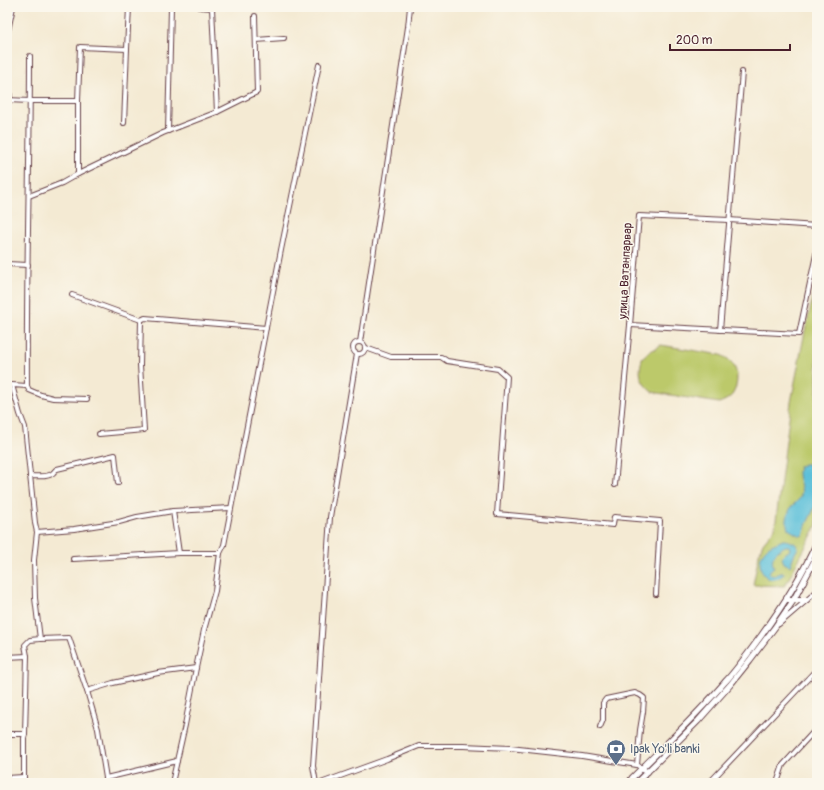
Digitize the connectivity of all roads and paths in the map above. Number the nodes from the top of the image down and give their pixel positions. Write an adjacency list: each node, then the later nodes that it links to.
1 (12, 7): 7 (street)
2 (129, 7): 10 (street)
3 (171, 7): 20 (street)
4 (200, 7): 18 (street)
5 (410, 7): 33 (street)
6 (256, 16): 9 (street)
7 (7, 35)
8 (284, 38): 9 (street)
9 (256, 40): 18 (street)
10 (127, 48): 17 (street); 19 (street)
11 (30, 56): 16 (street)
12 (7, 59): 15 (street)
13 (320, 65): 31 (street)
14 (742, 72): 23 (street)
15 (9, 100): 16 (street)
16 (30, 101): 17 (street); 22 (street)
17 (78, 101): 21 (street)
18 (217, 112): 20 (street)
19 (124, 123)
20 (168, 131): 21 (street)
21 (78, 174): 22 (street)
22 (29, 196): 27 (street)
23 (729, 220): 24 (street, улица Ватанпарвар); 30 (street, улица Ватанпарвар); 32 (street)
24 (817, 226)
25 (817, 250): 32 (street, улица Ватанпарвар)
26 (7, 264): 27 (street)
27 (28, 265): 37 (street)
28 (72, 295): 29 (street)
29 (141, 320): 31 (street); 39 (street)
30 (630, 325): 32 (street, улица Ватанпарвар); 42 (street)
31 (266, 328): 43 (street)
32 (720, 330)
33 (360, 342): 34 (street); 35 (street)
34 (366, 348): 35 (street); 52 (street)
35 (357, 354): 76 (street)
36 (10, 385): 37 (street); 40 (street)
37 (27, 386): 38 (street)
38 (87, 398)
39 (99, 434)
40 (30, 476): 41 (street); 45 (street)
41 (118, 483)
42 (615, 485)
43 (231, 508): 44 (street); 48 (street)
44 (173, 511): 45 (street); 47 (street)
45 (37, 532): 57 (street)
46 (817, 542): 53 (main road)
47 (179, 553): 48 (street); 50 (street)
48 (220, 553): 60 (street)
49 (817, 556): 55 (main road)
50 (73, 559)
51 (817, 591): 54 (street)
52 (656, 594)
53 (786, 600): 55 (street); 69 (main road)
54 (807, 600): 55 (street); 56 (street)
55 (793, 601): 56 (main road)
56 (775, 627): 70 (main road)
57 (40, 639): 58 (street); 62 (street)
58 (26, 656): 59 (street); 66 (street)
59 (7, 657)
60 (196, 668): 62 (street); 67 (street)
61 (817, 669): 80 (street)
62 (87, 691): 73 (street)
63 (600, 727): 68 (street)
64 (817, 728): 81 (street)
65 (7, 734): 66 (street)
66 (25, 734): 71 (street)
67 (177, 761): 73 (street); 75 (street)
68 (637, 765): 69 (street); 77 (street)
69 (642, 768): 70 (street); 78 (main road)
70 (648, 772): 79 (main road)
71 (23, 777): 72 (street); 74 (street)
72 (7, 778)
73 (106, 781)
74 (24, 783)
75 (172, 783)
76 (316, 783)
77 (320, 783)
78 (629, 783)
79 (636, 783)
80 (709, 783)
81 (777, 783)

